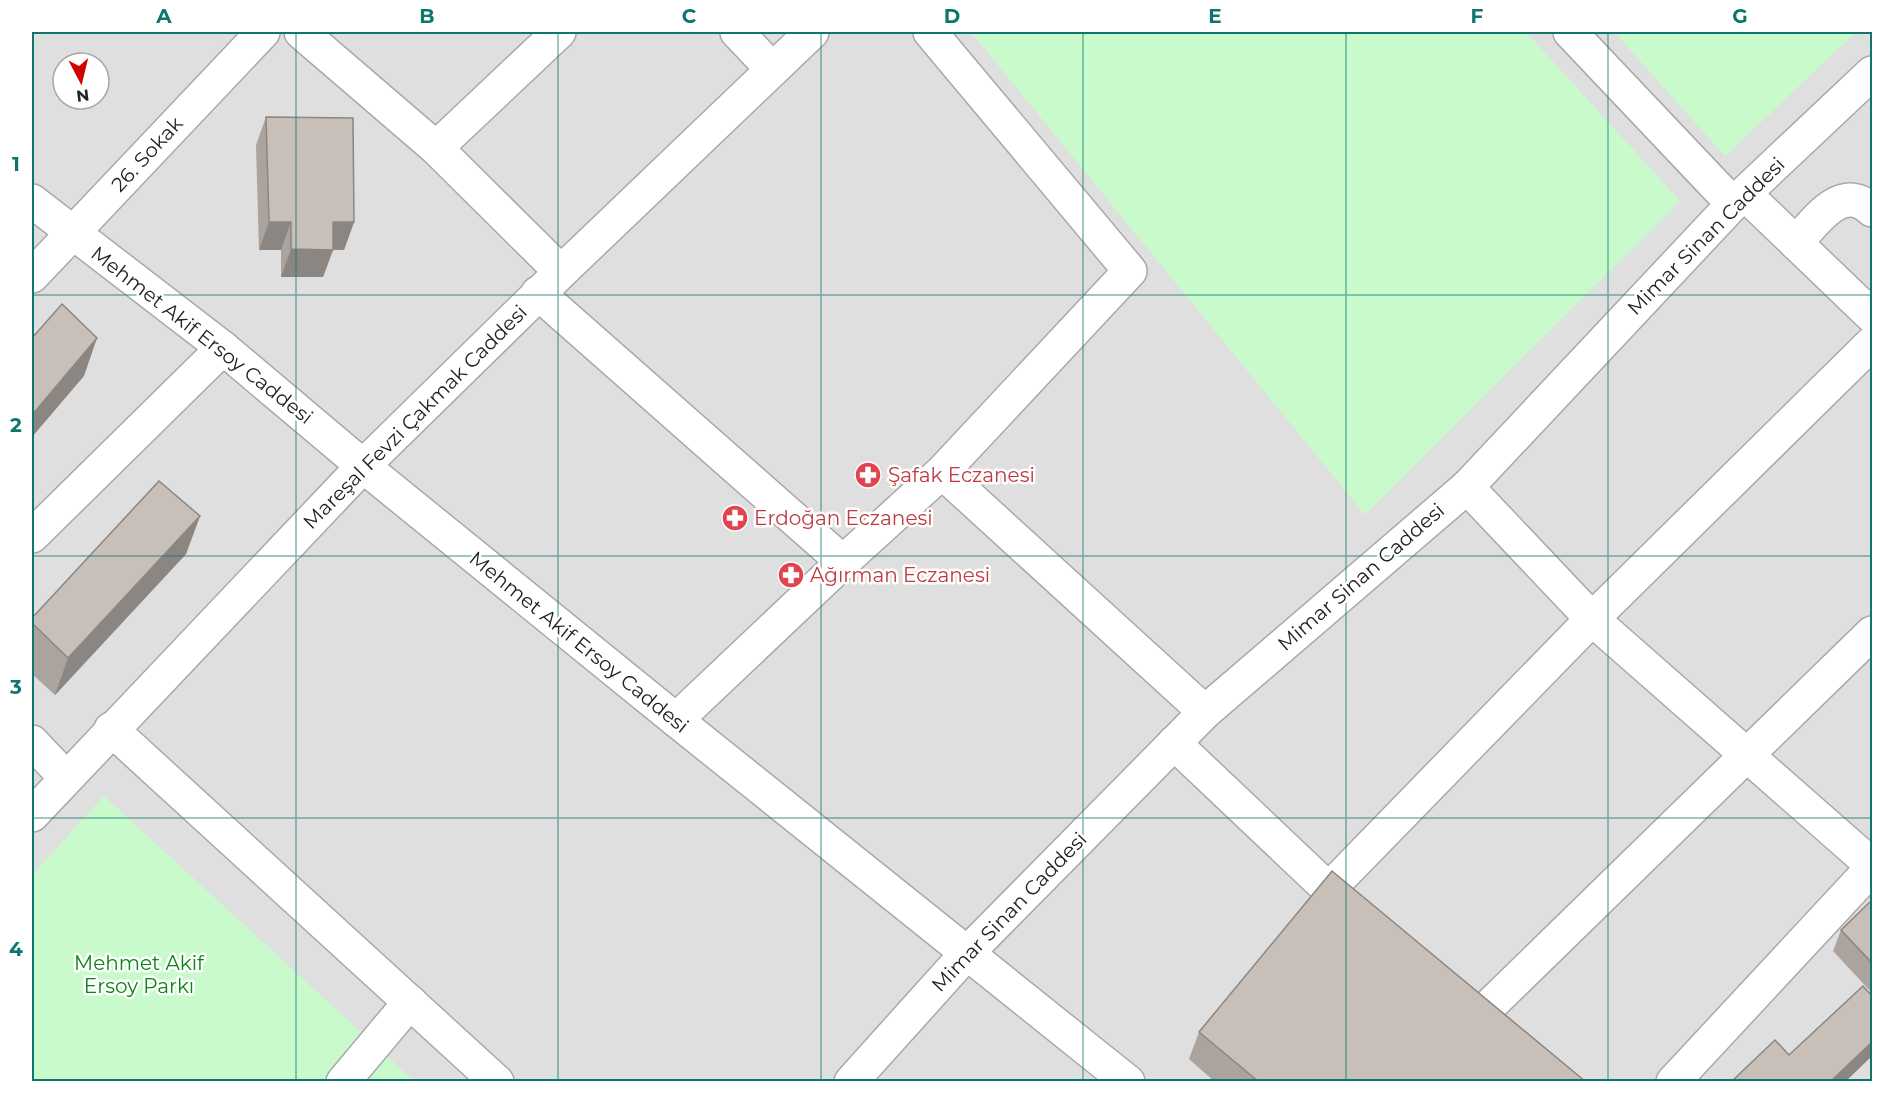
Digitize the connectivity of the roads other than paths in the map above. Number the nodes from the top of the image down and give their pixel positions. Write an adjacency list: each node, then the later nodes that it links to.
1 (263, 32): 14 (street, 26. Sokak)
2 (301, 32): 10 (street)
3 (559, 32): 10 (street)
4 (737, 32): 8 (street)
5 (812, 32): 8 (street, Mareşal Fevzi Çakmak Caddesi)
6 (930, 32): 22 (street)
7 (1581, 35): 11 (street)
8 (772, 69): 17 (street, Mareşal Fevzi Çakmak Caddesi)
9 (1872, 73): 11 (street, Mimar Sinan Caddesi)
10 (436, 148): 17 (street)
11 (1739, 199): 15 (street); 23 (street, Mimar Sinan Caddesi)
12 (32, 201): 14 (street, Mehmet Akif Ersoy Caddesi)
13 (1872, 210): 15 (street)
14 (73, 233): 16 (street, 26. Sokak); 20 (street, Mehmet Akif Ersoy Caddesi)
15 (1796, 243): 18 (street)
16 (32, 276)
17 (549, 283): 21 (street, Mareşal Fevzi Çakmak Caddesi); 25 (street)
18 (1872, 316)
19 (1872, 343): 26 (street)
20 (223, 348): 21 (street, Mehmet Akif Ersoy Caddesi); 24 (street)
21 (363, 466): 29 (street, Mehmet Akif Ersoy Caddesi); 30 (street, Mareşal Fevzi Çakmak Caddesi)
22 (942, 472): 25 (street); 28 (street)
23 (1467, 487): 26 (street); 28 (street, Mimar Sinan Caddesi)
24 (32, 536)
25 (843, 562): 29 (street)
26 (1592, 619): 33 (street); 37 (street)
27 (1872, 633): 33 (street)
28 (1205, 712): 32 (street, Mimar Sinan Caddesi)
29 (676, 720): 39 (street, Mehmet Akif Ersoy Caddesi)
30 (111, 729): 34 (street, Mareşal Fevzi Çakmak Caddesi); 41 (street)
31 (32, 742): 34 (street)
32 (1174, 743): 37 (street); 39 (street, Mimar Sinan Caddesi)
33 (1747, 755): 36 (street); 42 (street)
34 (66, 778): 35 (street, Mareşal Fevzi Çakmak Caddesi)
35 (32, 815)
36 (1872, 867): 48 (street)
37 (1328, 890): 38 (street)
38 (1371, 928)
39 (967, 953): 44 (street, Mehmet Akif Ersoy Caddesi); 47 (street, Mimar Sinan Caddesi)
40 (1449, 998): 42 (street)
41 (410, 1002): 45 (street); 46 (street)
42 (1474, 1021): 43 (street)
43 (1500, 1041)
44 (1123, 1080)
45 (343, 1082)
46 (497, 1082)
47 (850, 1082)
48 (1673, 1082)

